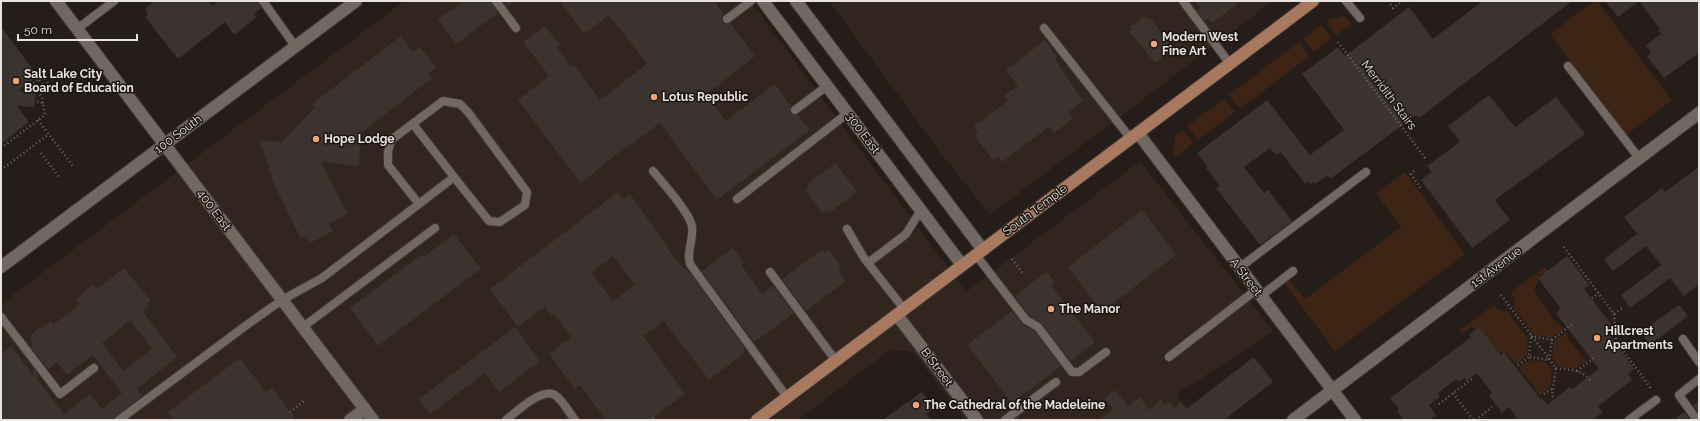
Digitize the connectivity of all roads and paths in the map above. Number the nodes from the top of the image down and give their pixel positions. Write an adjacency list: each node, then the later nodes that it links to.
1 (56, 1): 18 (street, 400 East)
2 (114, 1): 18 (lane)
3 (262, 1): 20 (lane)
4 (356, 1): 20 (street, 100 South)
5 (496, 1): 16 (lane)
6 (751, 1): 15 (lane)
7 (763, 1): 24 (street, 300 East)
8 (796, 1): 53 (street)
9 (1183, 1): 21 (lane)
10 (1313, 1): 21 (main road, South Temple)
11 (1346, 1): 14 (lane)
12 (1388, 1): 13 (path)
13 (1402, 1)
14 (1360, 18)
15 (727, 19)
16 (516, 28)
17 (1044, 28): 33 (lane)
18 (77, 29): 34 (street, 400 East)
19 (1338, 42): 38 (path, Merridith Stairs)
20 (295, 46): 34 (street, 100 South)
21 (1230, 64): 33 (main road, South Temple)
22 (1568, 66): 37 (lane)
23 (55, 67): 26 (path)
24 (827, 86): 27 (lane); 28 (street, 300 East)
25 (35, 101): 26 (path)
26 (43, 103): 30 (path)
27 (794, 110)
28 (848, 113): 47 (lane); 49 (street, 300 East)
29 (1699, 113): 37 (street, 1st Avenue)
30 (38, 120): 32 (path); 35 (path)
31 (414, 124): 45 (lane); 45 (lane); 48 (lane)
32 (49, 134): 39 (path); 40 (path)
33 (1134, 136): 53 (main road, South Temple); 58 (street, A Street)
34 (164, 145): 57 (street, 100 South); 66 (street, 400 East)
35 (1, 148)
36 (41, 153): 44 (path)
37 (1639, 158): 92 (street, 1st Avenue)
38 (1426, 159)
39 (73, 166)
40 (1, 170)
41 (653, 171): 95 (lane)
42 (1414, 171): 46 (path)
43 (1366, 172): 58 (lane)
44 (59, 177)
45 (454, 178): 48 (lane)
46 (1422, 190)
47 (737, 199)
48 (419, 204): 66 (lane)
49 (920, 210): 55 (lane); 56 (street, 300 East)
50 (435, 228): 72 (lane)
51 (847, 229): 55 (lane)
52 (1564, 247): 63 (path)
53 (980, 252): 56 (main road, South Temple); 76 (lane)
54 (1012, 259): 61 (path)
55 (868, 263): 68 (lane)
56 (962, 265): 68 (main road, South Temple)
57 (1, 267)
58 (1239, 268): 62 (street, A Street)
59 (1293, 271): 62 (lane)
60 (770, 272): 80 (lane)
61 (1024, 275)
62 (1258, 293): 78 (lane); 92 (street, A Street)
63 (1599, 293): 65 (path); 69 (path)
64 (1501, 295): 73 (path)
65 (1592, 298)
66 (282, 300): 72 (street, 400 East); 103 (lane)
67 (1622, 308): 69 (path)
68 (900, 312): 80 (main road, South Temple); 109 (street, B Street)
69 (1614, 314): 96 (path)
70 (1, 317): 84 (lane)
71 (1572, 324): 75 (path)
72 (303, 328): 101 (street, 400 East)
73 (1531, 336): 75 (path); 79 (path); 81 (path)
74 (1683, 339): 82 (lane)
75 (1552, 340): 81 (path)
76 (1106, 352)
77 (1596, 356): 86 (path)
78 (1169, 357)
79 (1529, 357): 81 (path); 83 (path)
80 (836, 360): 95 (main road, South Temple)
81 (1549, 360): 85 (path)
82 (1699, 362)
83 (1518, 365)
84 (94, 368)
85 (1556, 368): 86 (path); 91 (path)
86 (1576, 371): 89 (path)
87 (1473, 378): 93 (path)
88 (1699, 379): 115 (lane)
89 (1590, 380)
90 (1056, 382): 110 (lane)
91 (1553, 388): 94 (path); 97 (path)
92 (1333, 391): 111 (street, 1st Avenue); 112 (street, A Street)
93 (1452, 393): 99 (path); 113 (path)
94 (1544, 394)
95 (787, 397): 108 (main road, South Temple)
96 (1655, 397): 114 (lane)
97 (1554, 398)
98 (305, 400): 102 (path)
99 (1439, 404)
100 (1492, 407): 113 (path)
101 (365, 409): 104 (street); 105 (street, 400 East)
102 (290, 412)
103 (119, 420)
104 (350, 420)
105 (373, 420)
106 (506, 420): 107 (lane)
107 (575, 420)
108 (757, 420)
109 (977, 420)
110 (1005, 420)
111 (1293, 420)
112 (1354, 420)
113 (1474, 420)
114 (1629, 420)
115 (1698, 420)

